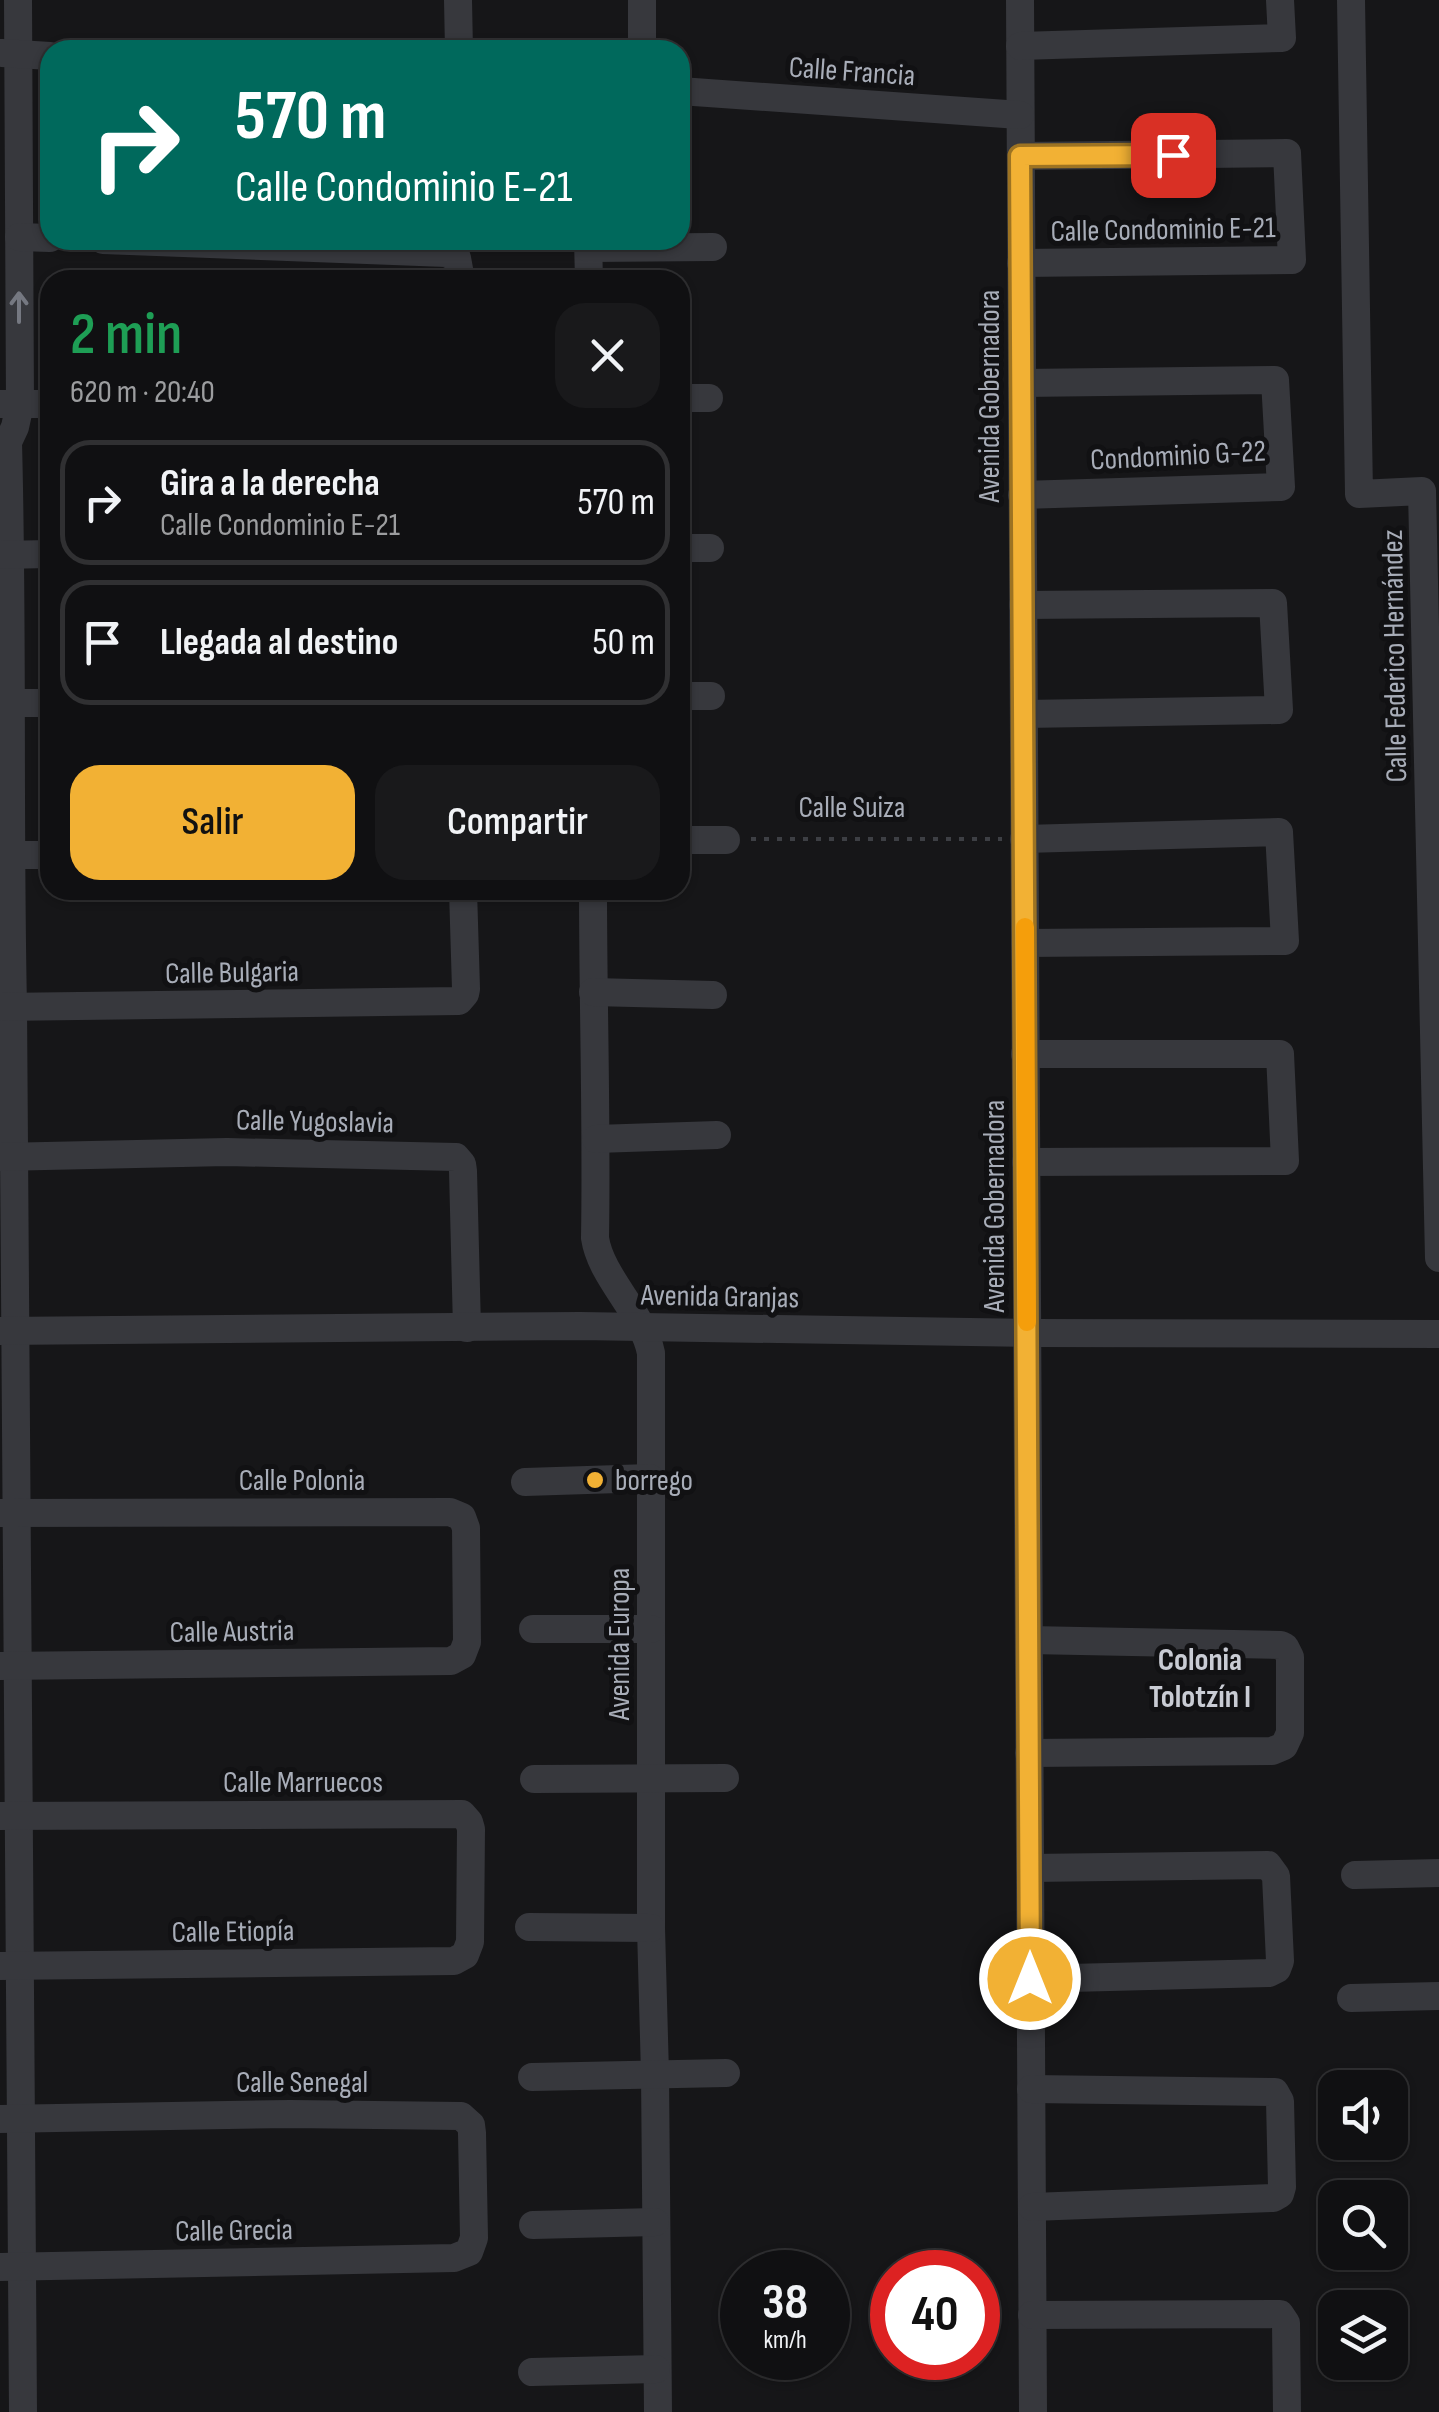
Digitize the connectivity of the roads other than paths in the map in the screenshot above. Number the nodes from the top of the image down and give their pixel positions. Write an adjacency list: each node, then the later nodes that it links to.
1 (18, 0): 10 (street)
2 (458, 0): 7 (street)
3 (642, 0): 8 (street)
4 (1020, 0): 9 (street, Avenida Gobernadora)
5 (1280, 0): 9 (street)
6 (1351, 0): 55 (street, Calle Federico Hernández)
7 (459, 40)
8 (642, 40)
9 (1020, 46): 13 (street, Avenida Gobernadora)
10 (9, 54): 11 (street); 15 (street)
11 (40, 56)
12 (690, 92): 13 (street, Calle Francia)
13 (1020, 115): 14 (street, Avenida Gobernadora)
14 (1020, 156): 20 (street, Avenida Gobernadora); 20 (street, Calle Condominio E-21)
15 (19, 237): 16 (street); 25 (street, one-way to 15)
16 (40, 238)
17 (690, 246): 18 (street)
18 (713, 247)
19 (367, 250): 21 (street)
20 (1021, 263): 22 (street, Avenida Gobernadora)
21 (460, 270)
22 (1022, 383): 28 (street, Avenida Gobernadora); 28 (street, Condominio G-22)
23 (690, 398): 24 (street)
24 (709, 398)
25 (10, 404): 26 (street); 27 (street)
26 (40, 404)
27 (4, 437): 32 (street)
28 (1022, 494): 33 (street, Avenida Gobernadora)
29 (690, 548): 30 (street)
30 (710, 548)
31 (40, 554): 32 (street)
32 (6, 555): 37 (street)
33 (1023, 606): 38 (street, Avenida Gobernadora); 38 (street)
34 (690, 696): 35 (street)
35 (712, 696)
36 (40, 702): 37 (street)
37 (6, 703): 43 (street)
38 (1024, 714): 39 (street, Avenida Gobernadora)
39 (1024, 839): 46 (street, Avenida Gobernadora); 46 (street)
40 (690, 840): 41 (street)
41 (726, 840)
42 (40, 854): 43 (street)
43 (5, 855): 49 (street)
44 (463, 900): 49 (street, Calle Bulgaria)
45 (594, 900): 47 (street, Avenida Europa)
46 (1025, 943): 50 (street, Avenida Gobernadora)
47 (593, 992): 48 (street); 52 (street, Avenida Europa)
48 (713, 995)
49 (6, 1006): 53 (street)
50 (1026, 1054): 54 (street, Avenida Gobernadora); 54 (street)
51 (717, 1135): 52 (street)
52 (596, 1139): 57 (street, Avenida Europa)
53 (7, 1157): 56 (street, Calle Yugoslavia); 58 (street)
54 (1026, 1162): 59 (street, Avenida Gobernadora)
55 (1439, 1258)
56 (467, 1328): 57 (street, Avenida Granjas); 58 (street, Avenida Granjas)
57 (642, 1328): 59 (street, Avenida Granjas); 61 (street, Avenida Europa)
58 (7, 1331): 63 (street)
59 (1027, 1333): 60 (street, Avenida Granjas); 66 (street, Avenida Gobernadora)
60 (1439, 1334)
61 (650, 1478): 62 (street); 65 (street, Avenida Europa)
62 (525, 1482)
63 (8, 1513): 67 (street, Calle Polonia); 68 (street)
64 (534, 1629): 65 (street)
65 (651, 1630): 72 (street, Avenida Europa)
66 (1029, 1640): 69 (street, Avenida Gobernadora); 69 (street)
67 (462, 1655): 68 (street, Calle Austria)
68 (9, 1666): 73 (street)
69 (1029, 1753): 74 (street, Avenida Gobernadora)
70 (725, 1778): 72 (street)
71 (534, 1779): 72 (street)
72 (652, 1779): 78 (street, Avenida Europa)
73 (9, 1816): 79 (street, Calle Marruecos); 80 (street)
74 (1030, 1868): 81 (street, Avenida Gobernadora); 81 (street)
75 (1439, 1873): 76 (street)
76 (1354, 1876)
77 (529, 1927): 78 (street)
78 (651, 1928): 85 (street, Avenida Europa)
79 (465, 1955): 80 (street, Calle Etiopía)
80 (10, 1966): 88 (street)
81 (1030, 1979): 87 (street, Avenida Gobernadora)
82 (1439, 1996): 83 (street)
83 (1351, 1998)
84 (726, 2073): 85 (street)
85 (655, 2074): 86 (street); 90 (street, Avenida Europa)
86 (532, 2077)
87 (1031, 2089): 89 (street, Avenida Gobernadora); 89 (street)
88 (10, 2119): 92 (street, Calle Senegal); 93 (street)
89 (1032, 2206): 94 (street, Avenida Gobernadora)
90 (656, 2222): 91 (street); 95 (street, Avenida Europa)
91 (533, 2225)
92 (469, 2252): 93 (street, Calle Grecia)
93 (11, 2267): 97 (street)
94 (1032, 2315): 99 (street, Avenida Gobernadora); 100 (street)
95 (656, 2369): 96 (street); 98 (street, Avenida Europa)
96 (532, 2372)
97 (22, 2412)
98 (658, 2412)
99 (1033, 2412)
100 (1287, 2412)

